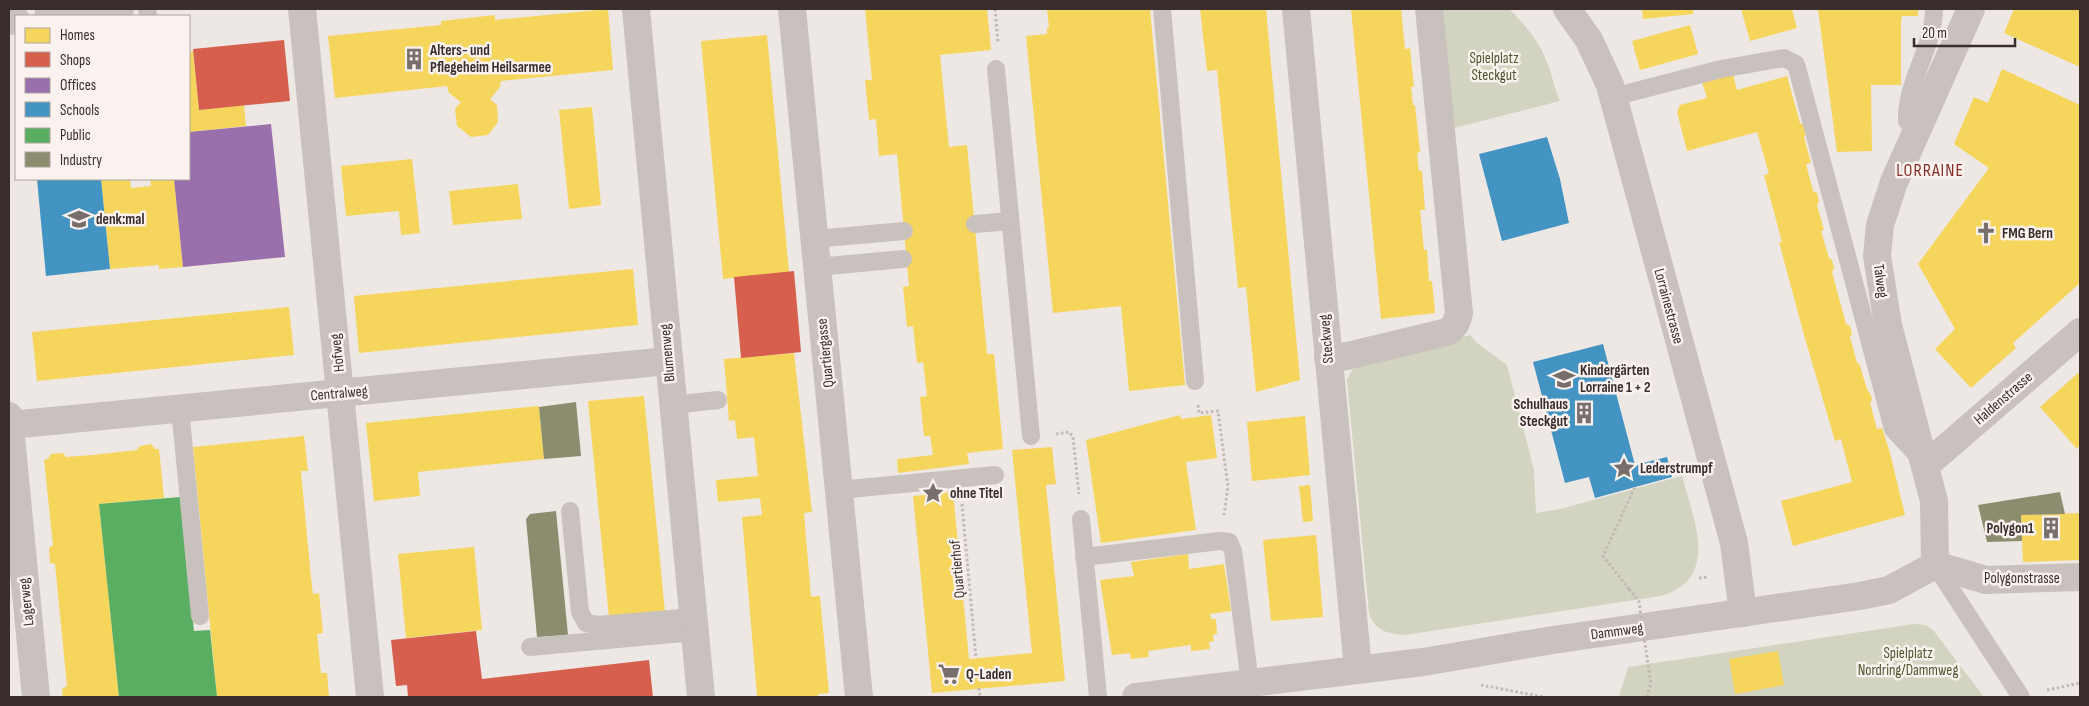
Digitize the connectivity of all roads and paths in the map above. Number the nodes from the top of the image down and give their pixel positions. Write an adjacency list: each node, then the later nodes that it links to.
1 (120, 9): 12 (street)
2 (302, 9): 27 (street, Hofweg)
3 (636, 9): 25 (street, Blumenweg)
4 (792, 9): 20 (street, Quartiergasse)
5 (995, 9): 13 (path)
6 (1162, 9): 26 (lane)
7 (1296, 9): 24 (street, Steckweg)
8 (1429, 9): 24 (street)
9 (1567, 9): 15 (street, Lorrainestrasse)
10 (1934, 9): 16 (lane)
11 (1971, 9): 16 (street, Talweg)
12 (58, 15)
13 (998, 46)
14 (996, 69): 17 (lane)
15 (1613, 97): 34 (lane); 46 (street, Lorrainestrasse)
16 (1918, 127): 34 (street, Talweg)
17 (1010, 221): 18 (lane); 32 (lane)
18 (975, 224)
19 (904, 231): 20 (lane)
20 (814, 240): 22 (street, Quartiergasse)
21 (903, 259): 22 (lane)
22 (817, 267): 39 (street, Quartiergasse)
23 (2080, 332): 34 (street, Haldenstrasse)
24 (1328, 358): 51 (street, Steckweg)
25 (668, 361): 27 (street, Centralweg); 29 (street, Blumenweg)
26 (1195, 382): 42 (path)
27 (341, 393): 30 (street, Centralweg); 56 (street, Hofweg)
28 (718, 400): 29 (lane)
29 (672, 405): 48 (street, Blumenweg)
30 (180, 408): 31 (street, Centralweg); 47 (lane)
31 (9, 421): 55 (street, Lagerweg)
32 (1031, 436): 41 (path)
33 (1684, 462): 35 (path)
34 (1926, 465): 44 (street, Talweg)
35 (1669, 466)
36 (995, 476): 37 (lane)
37 (960, 478): 39 (lane); 50 (path, Quartierhof)
38 (1635, 487): 62 (path, bridge)
39 (839, 490): 58 (street, Quartiergasse)
40 (570, 511): 48 (lane)
41 (1081, 519): 43 (lane)
42 (1220, 540): 43 (lane); 52 (lane)
43 (1084, 557): 60 (lane)
44 (1935, 565): 45 (street, Polygonstrasse); 46 (street, Dammweg); 63 (lane)
45 (2080, 577)
46 (1743, 613): 51 (street, Dammweg)
47 (200, 616)
48 (694, 624): 49 (lane); 57 (street, Blumenweg)
49 (530, 647)
50 (976, 658)
51 (1358, 669): 52 (street, Dammweg)
52 (1250, 683): 61 (street, Dammweg)
53 (2080, 683): 63 (path)
54 (979, 688): 59 (path)
55 (36, 697)
56 (370, 697)
57 (701, 697)
58 (859, 697)
59 (980, 697)
60 (1098, 697)
61 (1136, 697)
62 (1647, 697)
63 (2020, 697)

